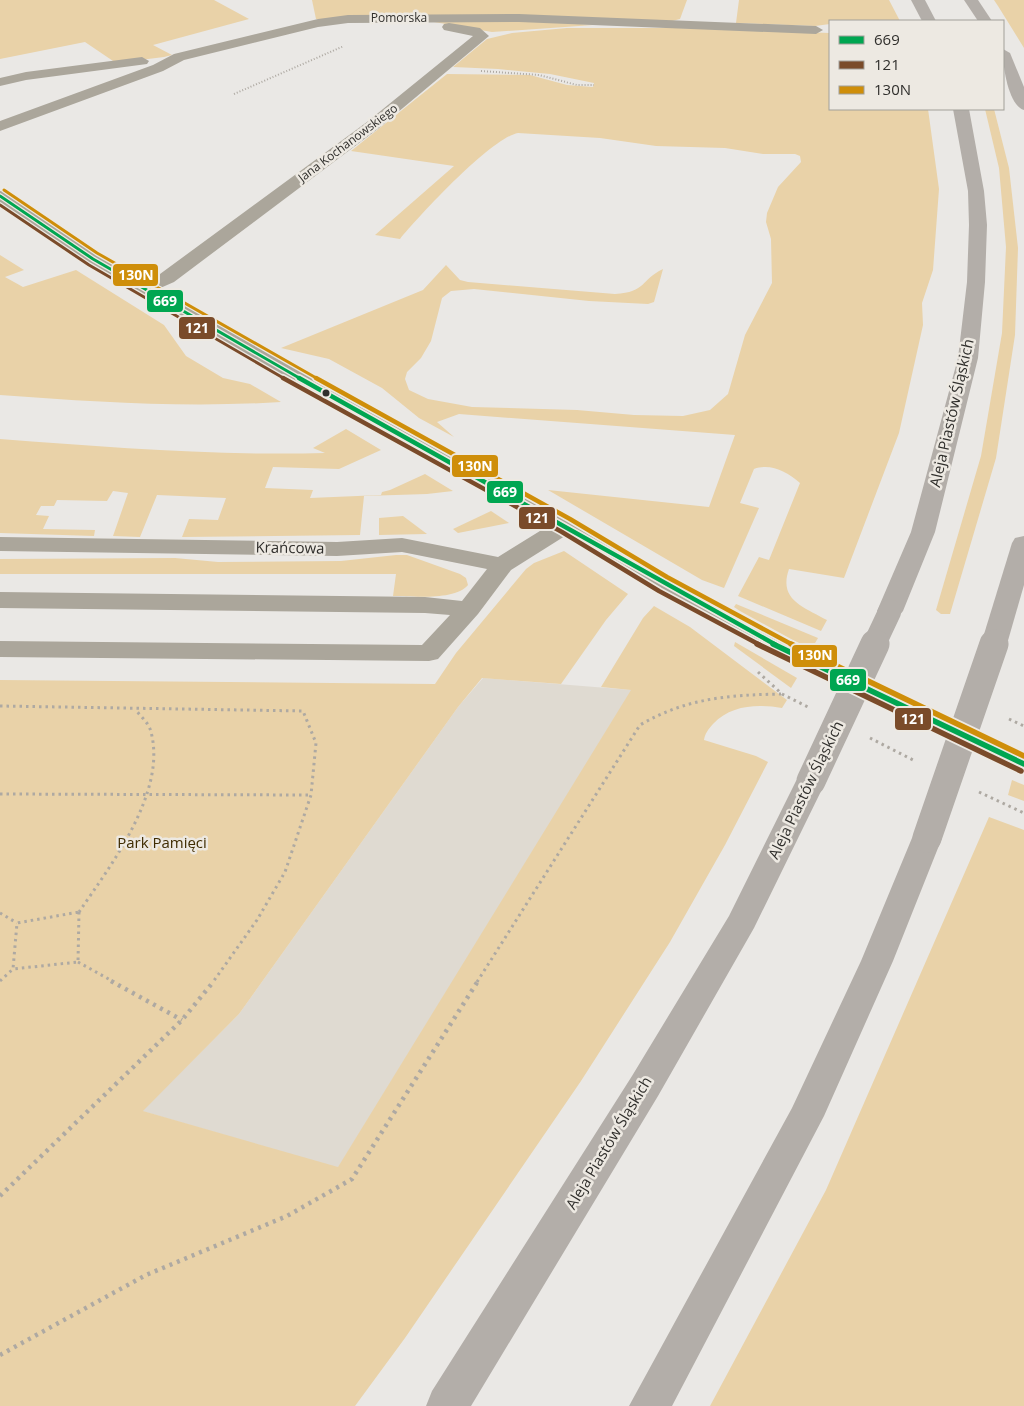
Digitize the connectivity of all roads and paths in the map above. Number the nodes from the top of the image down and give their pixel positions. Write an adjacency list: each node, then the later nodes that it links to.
1 (918, 0): 5 (highway)
2 (971, 0): 6 (highway)
3 (381, 18): 4 (street, Pomorska); 11 (street, Pomorska); 15 (path)
4 (405, 19): 7 (street, Pomorska); 9 (street)
5 (928, 20)
6 (984, 20)
7 (690, 25): 8 (street, Pomorska); 9 (street)
8 (816, 30)
9 (494, 34): 12 (street, Jana Kochanowskiego)
10 (1004, 55): 16 (highway)
11 (174, 59): 13 (street); 18 (street, Pomorska)
12 (442, 69): 14 (path); 20 (street, Jana Kochanowskiego)
13 (0, 82)
14 (594, 85)
15 (234, 94)
16 (1024, 105)
17 (961, 110): 50 (highway, Aleja Piastów Śląskich, bridge)
18 (0, 126)
19 (0, 196): 20 (street)
20 (144, 288): 21 (street)
21 (566, 526): 24 (street); 35 (street)
22 (1024, 542): 51 (highway, bridge)
23 (0, 544): 24 (street, Krańcowa)
24 (502, 565): 26 (street)
25 (0, 600): 26 (street)
26 (469, 609): 27 (street)
27 (3, 650)
28 (754, 668): 29 (path)
29 (782, 694): 32 (path); 49 (path)
30 (0, 706): 31 (path)
31 (136, 710): 37 (path); 39 (path)
32 (817, 711)
33 (869, 737): 34 (path)
34 (921, 763)
35 (1024, 764)
36 (973, 789): 40 (path)
37 (147, 793): 38 (path); 39 (path); 41 (path)
38 (0, 794)
39 (310, 795): 47 (path)
40 (1024, 813)
41 (79, 912): 43 (path); 44 (path)
42 (0, 913): 43 (path)
43 (17, 923): 45 (path)
44 (78, 962): 45 (path); 47 (path)
45 (13, 969): 46 (path)
46 (0, 981)
47 (182, 1020): 48 (path)
48 (0, 1196)
49 (0, 1355)
50 (447, 1406)
51 (650, 1406)

